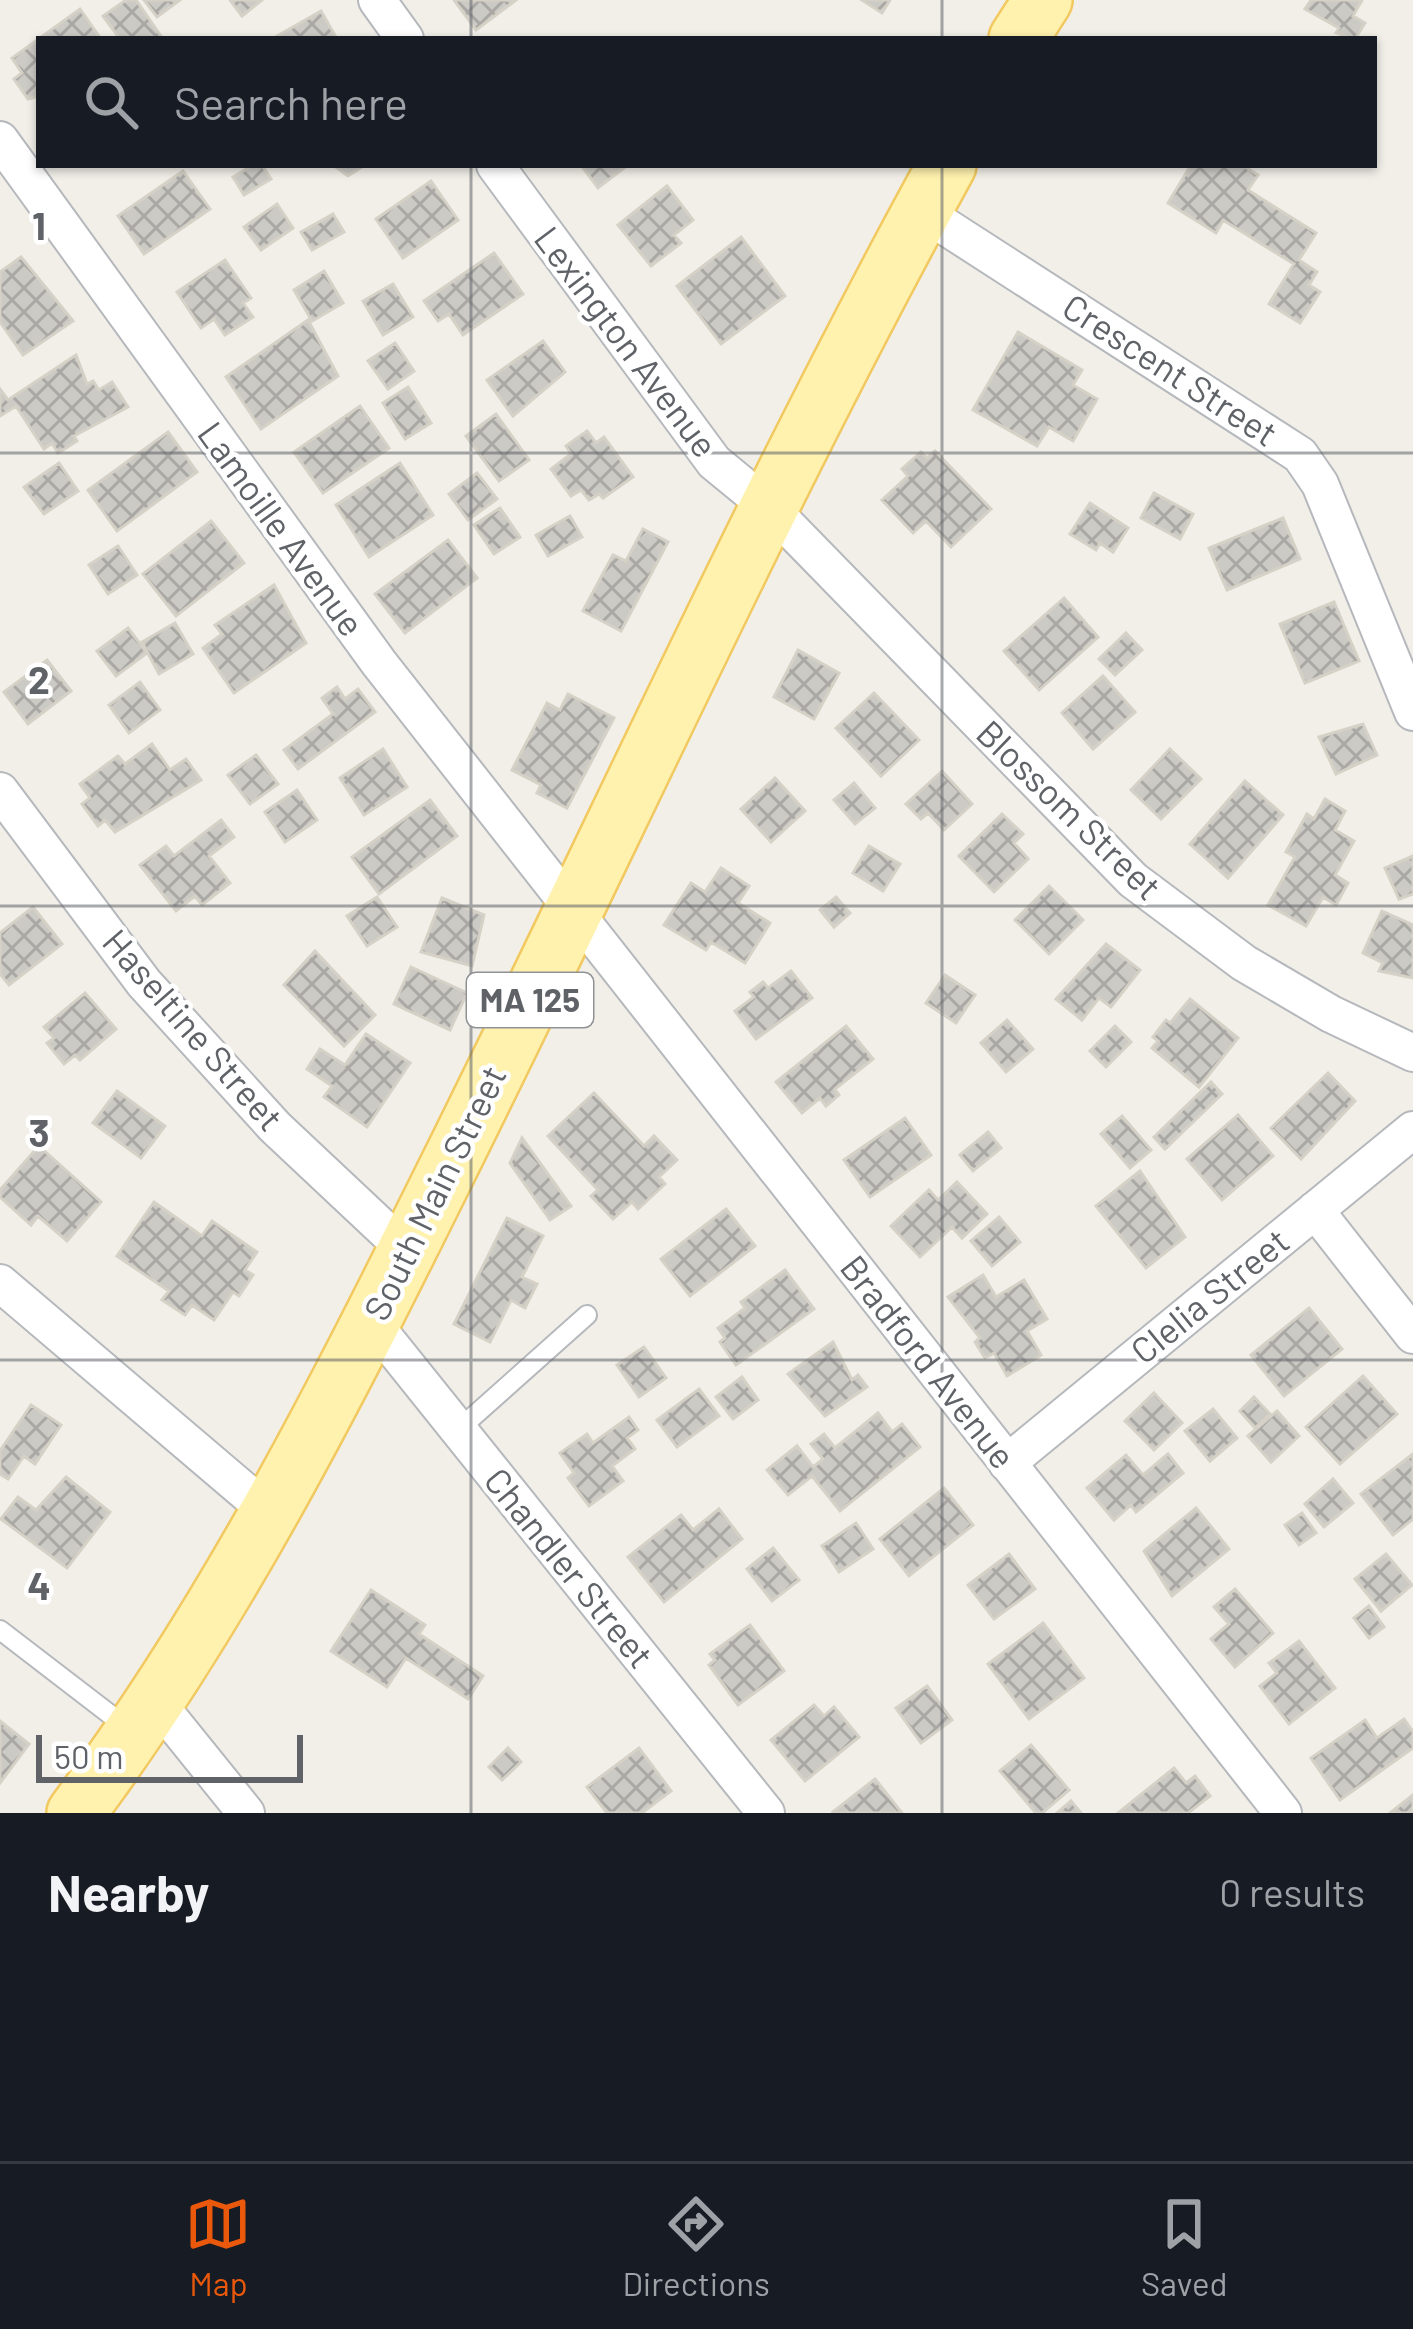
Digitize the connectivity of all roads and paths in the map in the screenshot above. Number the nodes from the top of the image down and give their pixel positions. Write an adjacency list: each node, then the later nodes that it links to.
1 (376, 0): 3 (street)
2 (1042, 0): 4 (main road)
3 (403, 36)
4 (1020, 36)
5 (0, 140): 11 (street, Lamoille Avenue)
6 (497, 168): 8 (street, Lexington Avenue)
7 (935, 188): 8 (main road, South Main Street / MA 125); 9 (street, Crescent Street)
8 (770, 508): 11 (main road, South Main Street / MA 125); 12 (street, Blossom Street)
9 (1413, 712)
10 (0, 791): 15 (street, Haseltine Street)
11 (572, 911): 15 (main road, South Main Street / MA 125); 21 (street, Bradford Avenue)
12 (1413, 1053)
13 (1413, 1130): 14 (street, Clelia Street)
14 (1315, 1210): 19 (street); 21 (street, Clelia Street)
15 (406, 1252): 18 (main road, South Main Street / MA 125)
16 (0, 1283): 22 (street)
17 (587, 1315): 20 (lane)
18 (372, 1322): 20 (street, Chandler Street); 22 (main road, South Main Street / MA 125)
19 (1413, 1335)
20 (458, 1430): 27 (street, Chandler Street)
21 (1007, 1462): 28 (street, Bradford Avenue)
22 (269, 1512): 24 (main road, South Main Street / MA 125)
23 (0, 1630): 24 (lane)
24 (144, 1715): 25 (main road, South Main Street / MA 125); 26 (street)
25 (76, 1813)
26 (246, 1813)
27 (766, 1813)
28 (1283, 1813)

